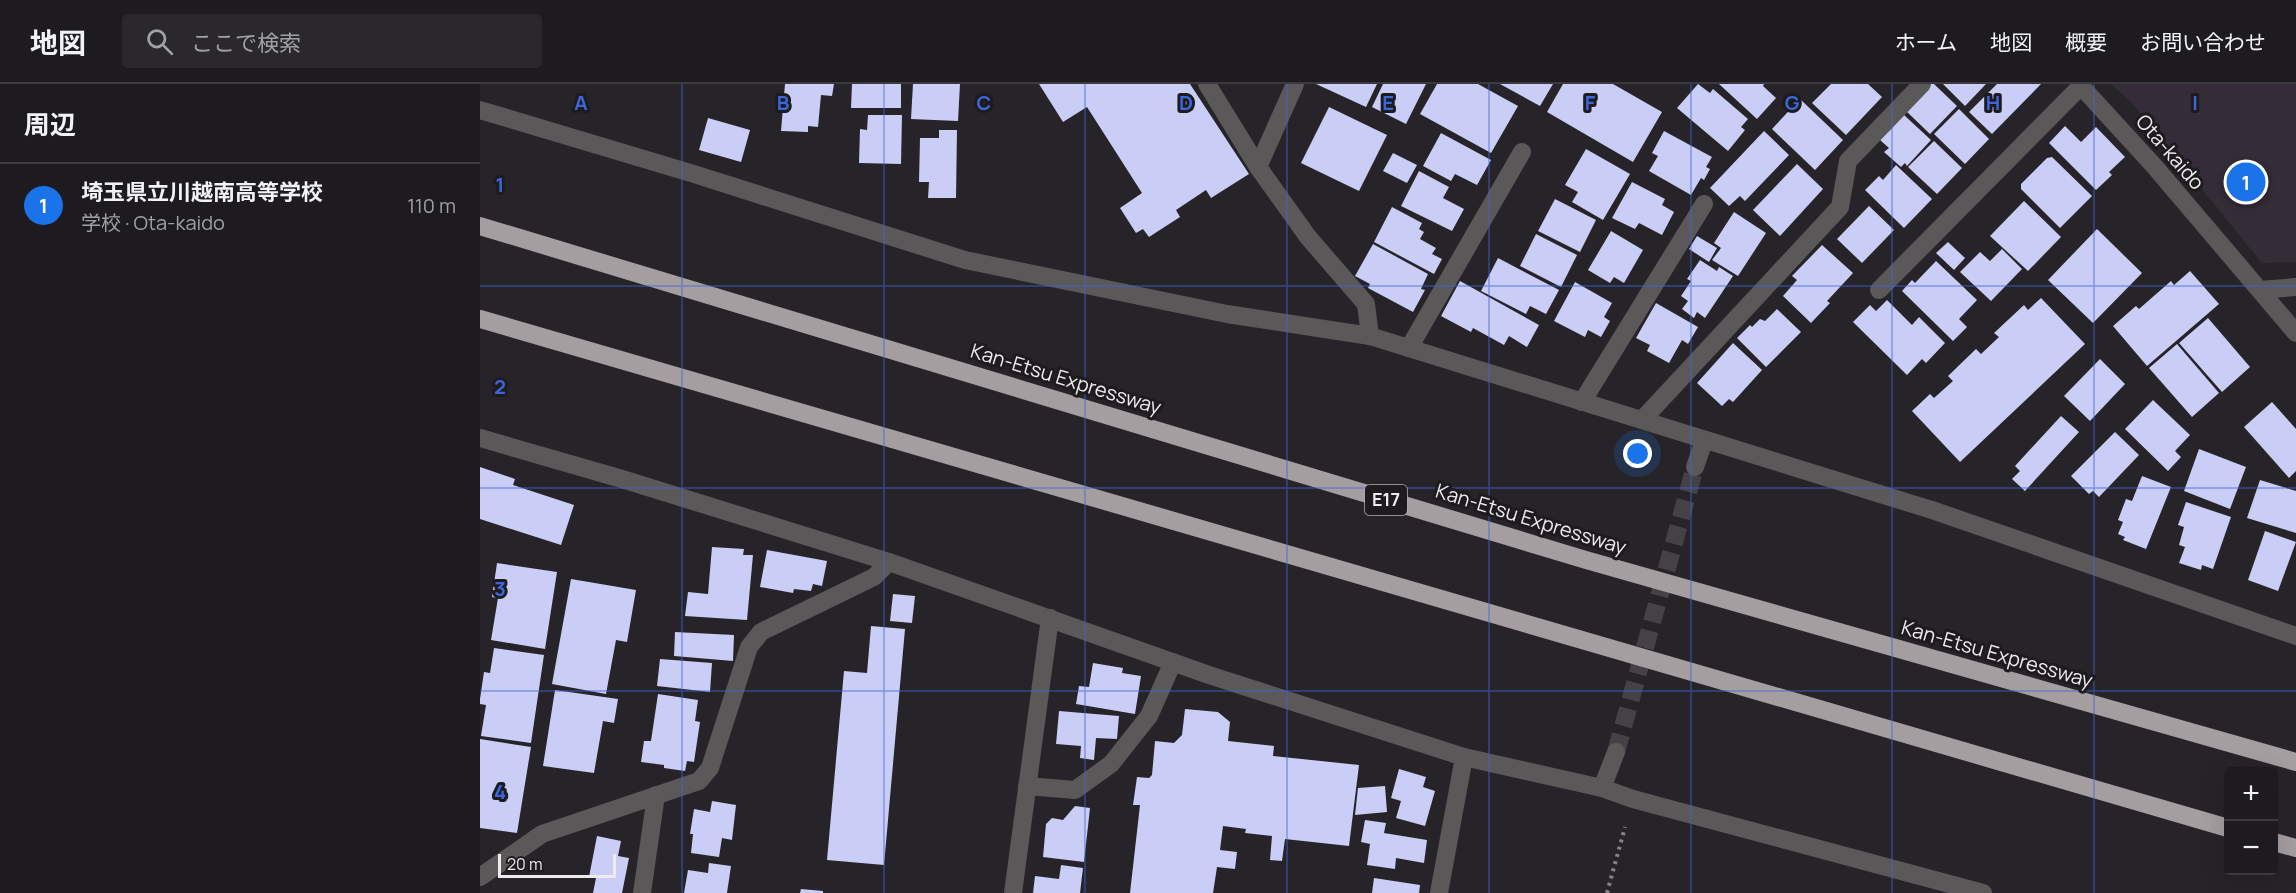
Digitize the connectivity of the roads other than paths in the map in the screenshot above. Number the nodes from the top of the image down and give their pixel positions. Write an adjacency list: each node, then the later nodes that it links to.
1 (1207, 84): 7 (street)
2 (1295, 84): 7 (street)
3 (1922, 84): 18 (street)
4 (2080, 85): 11 (street); 12 (street, Ota-kaido)
5 (480, 110): 15 (street)
6 (1522, 152): 16 (street)
7 (1258, 166): 15 (street)
8 (1704, 204): 17 (street)
9 (480, 226): 28 (highway, Kan-Etsu Expressway / E17)
10 (2296, 287): 12 (street)
11 (1879, 290)
12 (2260, 290): 14 (street, Ota-kaido)
13 (480, 319): 32 (highway)
14 (2296, 333)
15 (1370, 336): 16 (street)
16 (1409, 348): 17 (street)
17 (1582, 402): 18 (street)
18 (1642, 420): 20 (street)
19 (480, 438): 22 (street)
20 (1704, 441): 21 (street); 24 (street)
21 (1695, 467)
22 (889, 562): 23 (street); 31 (street)
23 (1050, 618): 25 (street); 29 (street)
24 (2296, 636)
25 (1173, 662): 27 (street); 29 (street)
26 (1616, 752): 30 (street)
27 (1464, 757): 30 (street); 38 (street)
28 (2296, 762)
29 (1027, 786): 37 (street)
30 (1602, 788): 39 (street)
31 (656, 795): 35 (street); 36 (street)
32 (2224, 827)
33 (2278, 843): 34 (highway)
34 (2296, 848)
35 (480, 877)
36 (642, 893)
37 (1013, 893)
38 (1439, 893)
39 (1983, 893)

